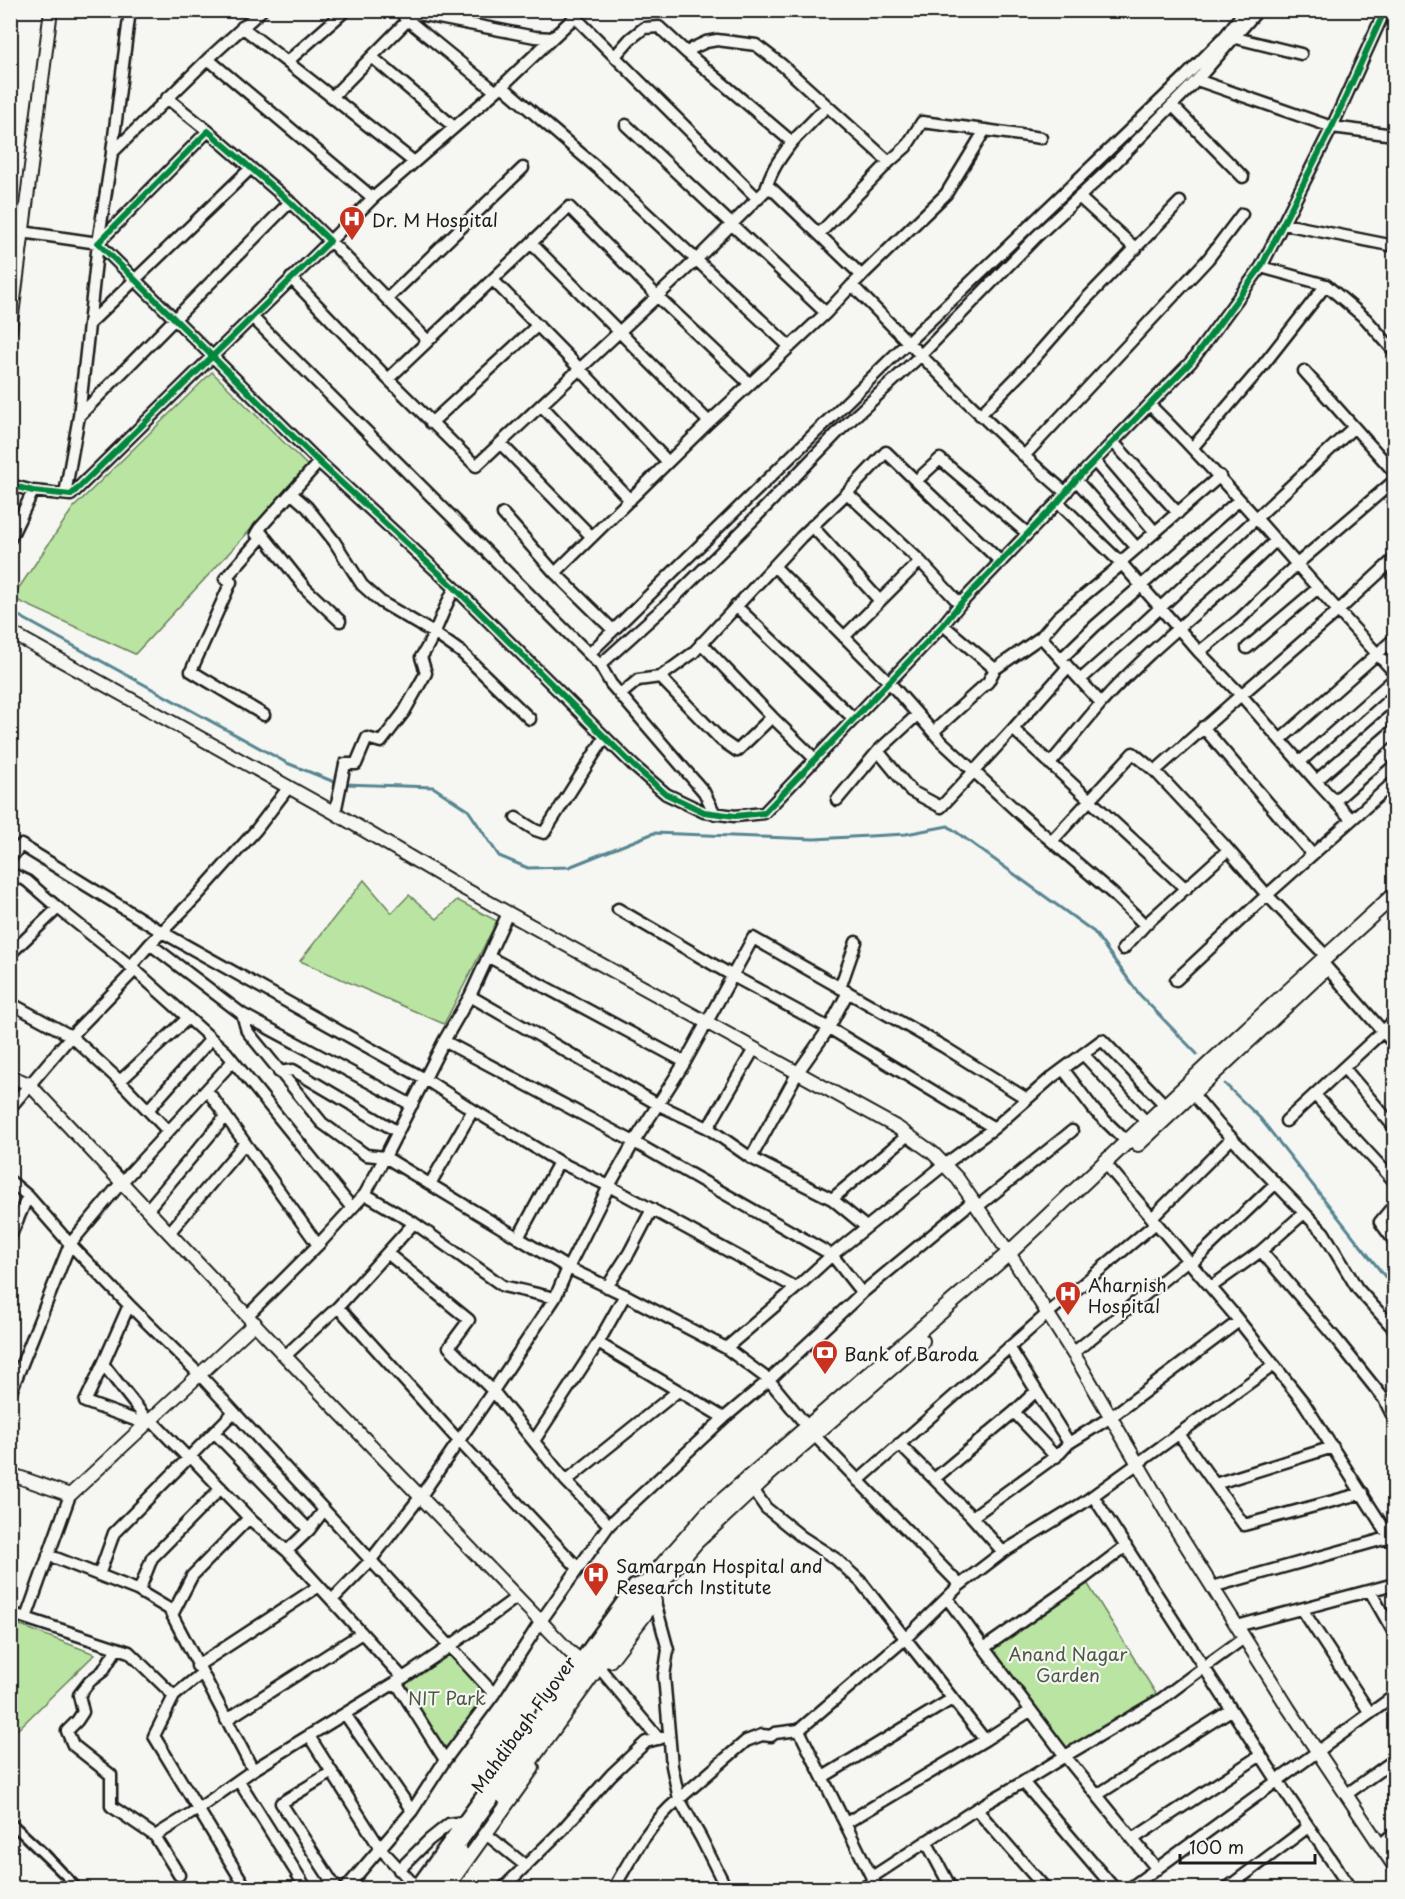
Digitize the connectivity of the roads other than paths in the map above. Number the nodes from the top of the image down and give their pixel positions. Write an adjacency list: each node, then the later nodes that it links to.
1 (44, 10): 50 (street)
2 (51, 10): 50 (street)
3 (130, 10): 35 (street)
4 (262, 10): 12 (street)
5 (346, 10): 20 (street)
6 (398, 10): 11 (street); 13 (street)
7 (1245, 10): 76 (street)
8 (1258, 10): 14 (street)
9 (1384, 10): 29 (street)
10 (578, 14): 13 (street); 17 (street)
11 (408, 20): 18 (street); 22 (street)
12 (242, 27): 19 (street); 20 (street)
13 (552, 38): 22 (street)
14 (1236, 38): 16 (street); 21 (street)
15 (687, 53): 17 (street); 26 (street); 34 (street)
16 (1301, 54)
17 (615, 56): 44 (street)
18 (372, 57): 23 (street); 28 (street)
19 (208, 59): 24 (street); 43 (street)
20 (288, 61): 23 (street)
21 (1197, 80): 25 (street); 29 (street)
22 (499, 89): 28 (street); 57 (street)
23 (332, 96): 36 (street)
24 (167, 98): 31 (street); 35 (street)
25 (1172, 105): 40 (street); 42 (street)
26 (827, 106): 34 (street); 37 (street)
27 (626, 125): 48 (street)
28 (454, 127): 36 (street)
29 (1332, 127): 32 (street); 49 (street)
30 (985, 130): 33 (street); 37 (street); 60 (street)
31 (208, 131): 38 (street); 53 (street)
32 (1395, 135)
33 (1041, 138)
34 (792, 142): 41 (street)
35 (112, 153): 53 (street)
36 (414, 162): 43 (street)
37 (889, 162): 51 (street)
38 (251, 168): 45 (street); 62 (street)
39 (523, 168): 67 (street)
40 (1243, 177)
41 (766, 190): 44 (street); 51 (street)
42 (1079, 197): 56 (street); 79 (street)
43 (373, 198): 52 (street)
44 (758, 199): 48 (street)
45 (290, 202): 52 (street); 70 (street)
46 (1180, 202): 56 (street)
47 (1242, 214): 97 (street)
48 (732, 224): 57 (street); 68 (street)
49 (1284, 224): 55 (street); 58 (street)
50 (16, 232): 53 (street); 59 (street); 73 (street)
51 (819, 234): 60 (street)
52 (330, 240): 61 (street); 67 (street)
53 (98, 243): 62 (street); 71 (street)
54 (531, 243): 63 (street); 66 (street); 74 (street)
55 (1395, 246)
56 (1136, 249): 89 (street)
57 (696, 260): 66 (street); 77 (street)
58 (1261, 267): 65 (street); 87 (street)
59 (10, 269)
60 (862, 276): 64 (street)
61 (291, 278): 69 (street); 83 (street)
62 (136, 280): 70 (street); 71 (street)
63 (493, 280): 72 (street); 75 (street)
64 (852, 285): 68 (street); 76 (street)
65 (1326, 285): 78 (street); 96 (street)
66 (657, 296): 74 (street); 84 (street)
67 (387, 299): 75 (street)
68 (826, 313): 77 (street)
69 (252, 317): 80 (street); 154 (street)
70 (175, 318): 80 (street); 90 (street)
71 (89, 324): 90 (street)
72 (538, 325): 81 (street); 92 (street)
73 (10, 331)
74 (620, 331): 81 (street); 91 (street)
75 (428, 341): 83 (street)
76 (908, 342): 79 (street); 85 (street)
77 (790, 347): 84 (street)
78 (1395, 351)
79 (921, 356): 88 (street); 89 (street)
80 (213, 358): 98 (street); 111 (street)
81 (580, 369): 86 (street); 99 (street)
82 (1305, 371): 93 (street)
83 (388, 379): 92 (street)
84 (750, 384): 91 (street)
85 (848, 401): 88 (street); 144 (street)
86 (541, 405): 95 (street); 112 (street)
87 (1150, 405): 94 (street); 96 (street)
88 (860, 412): 156 (street)
89 (980, 415): 97 (street)
90 (79, 416): 111 (street)
91 (709, 422): 99 (street)
92 (431, 423): 95 (street)
93 (1354, 426): 101 (street); 117 (street)
94 (1114, 443): 100 (street); 115 (street)
95 (501, 444): 122 (street)
96 (1193, 447): 102 (street)
97 (1024, 456): 110 (street)
98 (319, 462): 108 (street); 134 (street)
99 (668, 462): 112 (street)
100 (1095, 462): 103 (street); 120 (street)
101 (1395, 472)
102 (1220, 476): 113 (street); 115 (street)
103 (1076, 480): 110 (street); 125 (street)
104 (916, 481): 109 (street); 121 (street); 128 (street)
105 (1395, 481): 130 (street)
106 (10, 485): 107 (street)
107 (33, 491): 111 (street); 123 (street)
108 (291, 493): 119 (street); 146 (street)
109 (847, 493): 118 (street); 127 (street)
110 (1066, 493): 114 (street)
111 (65, 494)
112 (630, 500): 122 (street)
113 (1239, 500): 117 (street); 133 (street)
114 (1058, 502): 121 (street); 129 (street)
115 (1178, 513): 120 (street)
116 (503, 514): 132 (street)
117 (1256, 517): 124 (street); 139 (street)
118 (812, 526): 131 (street); 136 (street)
119 (259, 530): 141 (street); 167 (street)
120 (1155, 532): 125 (street)
121 (1027, 533): 128 (street)
122 (592, 537): 132 (street)
123 (10, 539)
124 (1276, 540): 130 (street); 143 (street)
125 (1137, 548): 129 (street)
126 (1395, 559): 140 (street)
127 (920, 561): 136 (street); 137 (street)
128 (1001, 562): 137 (street)
129 (1122, 564): 133 (street); 148 (street)
130 (1297, 564): 135 (street); 152 (street)
131 (774, 566): 138 (street); 147 (street)
132 (555, 573): 144 (street)
133 (1141, 586): 139 (street); 155 (street)
134 (455, 588): 146 (street); 175 (street)
135 (1317, 588): 140 (street); 151 (street)
136 (880, 601): 147 (street)
137 (960, 604): 142 (street)
138 (735, 606): 150 (street); 171 (street)
139 (1160, 607): 143 (street); 161 (street)
140 (1338, 612): 153 (street); 163 (street)
141 (340, 621)
142 (943, 625): 157 (street); 162 (street)
143 (1178, 628): 152 (street); 165 (street)
144 (613, 630): 154 (street)
145 (10, 632): 186 (street)
146 (434, 633): 170 (street); 190 (street)
147 (844, 637): 162 (street)
148 (1041, 637): 155 (street); 157 (street)
149 (1395, 639): 153 (street)
150 (701, 643): 159 (street); 169 (street)
151 (1247, 648)
152 (1199, 652): 163 (street)
153 (1377, 653): 158 (street); 176 (street)
154 (589, 654): 156 (street)
155 (1065, 663): 161 (street); 173 (street)
156 (600, 665): 164 (street)
157 (995, 669): 174 (street)
158 (1395, 672)
159 (660, 676): 164 (street); 169 (street)
160 (1395, 679): 180 (street)
161 (1080, 680): 165 (street)
162 (889, 682): 168 (street); 171 (street)
163 (1241, 694): 172 (street); 176 (street)
164 (620, 695): 191 (street)
165 (1101, 703): 181 (street)
166 (1395, 713): 184 (street)
167 (264, 715)
168 (917, 715): 174 (street); 178 (street)
169 (772, 717): 179 (street)
170 (530, 719)
171 (854, 719): 179 (street)
172 (1203, 727): 183 (street); 196 (street)
173 (1013, 729): 181 (street); 182 (street)
174 (933, 732): 182 (street)
175 (605, 738): 191 (street); 192 (street)
176 (1280, 740): 180 (street)
177 (1395, 749): 189 (street)
178 (878, 751): 182 (street); 187 (street)
179 (815, 759): 191 (street)
180 (1300, 762): 184 (street)
181 (1050, 764): 188 (street)
182 (974, 771): 194 (street)
183 (1155, 771): 188 (street); 195 (street)
184 (1316, 781): 189 (street)
185 (1395, 782): 193 (street)
186 (288, 788): 190 (street); 207 (street)
187 (837, 800)
188 (1089, 801): 194 (street); 199 (street)
189 (1335, 801): 193 (street)
190 (335, 813): 205 (street)
191 (715, 814)
192 (516, 818)
193 (1351, 819): 196 (street)
194 (1052, 841): 206 (street)
195 (1228, 850): 199 (street); 200 (street)
196 (1312, 854): 200 (street)
197 (10, 860): 207 (street)
198 (10, 873): 203 (street)
199 (1186, 888): 206 (street)
200 (1267, 894): 214 (street); 217 (street)
201 (1395, 896): 214 (main road)
202 (1395, 907): 214 (main road)
203 (58, 908): 208 (street); 215 (street)
204 (618, 909): 216 (street)
205 (508, 913): 213 (street); 224 (street)
206 (1145, 925): 211 (street)
207 (162, 932): 210 (street); 241 (street)
208 (16, 941): 212 (street)
209 (856, 942): 218 (street)
210 (150, 944): 215 (street); 221 (street)
211 (1123, 949)
212 (10, 954)
213 (489, 957): 219 (street); 234 (street)
214 (1324, 962): 226 (street); 235 (main road)
215 (133, 968): 222 (street); 227 (street)
216 (733, 976): 218 (street); 224 (street); 225 (street)
217 (1176, 980)
218 (844, 990): 225 (street); 247 (street)
219 (470, 996): 229 (street); 249 (street)
220 (10, 1003): 227 (street)
221 (242, 1014): 238 (street); 248 (street)
222 (188, 1018): 228 (street); 242 (street)
223 (1395, 1021): 226 (street)
224 (705, 1022): 231 (street); 234 (street)
225 (829, 1028): 239 (street); 259 (street)
226 (1383, 1032): 230 (street); 236 (street)
227 (71, 1036): 242 (street); 243 (street)
228 (211, 1039): 233 (street); 252 (street)
229 (444, 1041): 241 (street); 265 (street)
230 (1395, 1044)
231 (754, 1048): 239 (street); 258 (street)
232 (1083, 1054): 237 (street); 250 (street); 256 (street)
233 (233, 1061): 244 (street); 284 (street)
234 (684, 1062): 249 (street)
235 (1213, 1066): 245 (main road); 250 (main road)
236 (1344, 1068): 246 (street); 257 (street)
237 (1063, 1069): 247 (street); 266 (street)
238 (279, 1072): 262 (street); 268 (street)
239 (798, 1072): 263 (street); 269 (street)
240 (10, 1076): 243 (street)
241 (425, 1079): 248 (street); 253 (street)
242 (120, 1081): 252 (street)
243 (29, 1084): 251 (street); 275 (street)
244 (207, 1090): 254 (street); 260 (street)
245 (1192, 1093): 264 (street); 272 (main road)
246 (1315, 1095): 255 (street); 274 (street)
247 (1027, 1099): 259 (street)
248 (412, 1105): 262 (street)
249 (659, 1105): 258 (street); 265 (street)
250 (1166, 1106): 256 (main road)
251 (10, 1108)
252 (148, 1110): 260 (street)
253 (473, 1110): 270 (street); 276 (street)
254 (226, 1116): 267 (street); 286 (street)
255 (1286, 1122)
256 (1147, 1124): 266 (main road)
257 (1395, 1127)
258 (708, 1128): 269 (street)
259 (994, 1128): 271 (street)
260 (168, 1131): 275 (street)
261 (1072, 1131): 282 (street)
262 (398, 1132): 268 (street)
263 (908, 1135): 271 (street); 281 (street)
264 (1232, 1138): 277 (street); 288 (street)
265 (634, 1142): 278 (street); 299 (street)
266 (1127, 1142): 272 (main road)
267 (245, 1143): 291 (street); 296 (street)
268 (386, 1157): 276 (street); 279 (street)
269 (752, 1158): 281 (street)
270 (559, 1162): 278 (street); 293 (street)
271 (944, 1165): 282 (street); 290 (street)
272 (1108, 1166): 288 (street); 300 (main road)
273 (10, 1181): 280 (street)
274 (1395, 1181)
275 (121, 1183): 286 (street); 295 (street)
276 (430, 1184): 293 (street)
277 (1275, 1184): 287 (street); 301 (street)
278 (609, 1186): 285 (street); 302 (street)
279 (365, 1194): 284 (street); 289 (street)
280 (28, 1196): 292 (street); 295 (street)
281 (832, 1199): 290 (street)
282 (975, 1204): 300 (street); 306 (street)
283 (1395, 1205): 294 (street)
284 (352, 1208): 296 (street)
285 (652, 1209): 303 (street); 305 (street)
286 (147, 1210): 291 (street)
287 (1304, 1213): 297 (street); 314 (street)
288 (1154, 1220): 301 (street); 311 (street)
289 (414, 1223): 298 (street); 308 (street)
290 (866, 1227): 299 (street)
291 (169, 1233): 312 (street)
292 (10, 1237)
293 (518, 1238): 302 (street)
294 (1395, 1241)
295 (70, 1244): 309 (street); 327 (street)
296 (318, 1245): 312 (street)
297 (1261, 1251): 304 (street); 332 (street)
298 (387, 1253): 310 (street); 325 (street)
299 (832, 1255): 305 (street); 306 (street)
300 (1011, 1256): 311 (street); 334 (main road)
301 (1189, 1262): 304 (street); 318 (street)
302 (568, 1268): 303 (street); 308 (street)
303 (608, 1287): 307 (street)
304 (1211, 1287): 313 (street)
305 (796, 1288): 317 (street)
306 (862, 1293): 323 (street)
307 (625, 1295): 315 (street); 317 (street)
308 (555, 1298): 325 (street)
309 (129, 1305): 320 (street); 322 (street)
310 (338, 1307): 319 (street); 337 (street)
311 (1047, 1314): 316 (street); 318 (street)
312 (251, 1319): 319 (street); 322 (street)
313 (1239, 1321): 321 (street); 330 (street)
314 (1395, 1329)
315 (598, 1343): 324 (street); 338 (street)
316 (1009, 1347): 326 (street); 340 (street)
317 (726, 1348): 323 (street)
318 (1073, 1353): 330 (street)
319 (285, 1356): 354 (street)
320 (103, 1364): 333 (street); 333 (street)
321 (1274, 1365): 336 (street); 341 (street)
322 (199, 1374): 328 (street); 333 (street)
323 (769, 1380): 331 (street); 334 (street)
324 (678, 1390): 331 (street); 347 (street)
325 (493, 1391): 337 (street); 338 (street)
326 (1036, 1391): 329 (street); 339 (street)
327 (10, 1394)
328 (234, 1412): 335 (street); 356 (street)
329 (1014, 1412): 343 (street); 346 (street)
330 (1111, 1417): 339 (street); 344 (street)
331 (724, 1418): 359 (street)
332 (1395, 1419)
333 (148, 1421): 342 (street); 353 (street)
334 (812, 1431): 348 (street); 350 (main road)
335 (214, 1432): 342 (street); 360 (street)
336 (1179, 1434): 344 (street); 349 (street)
337 (459, 1441): 354 (street); 367 (street)
338 (534, 1441): 347 (street)
339 (1069, 1443): 343 (street)
340 (899, 1444): 346 (street); 348 (street)
341 (1333, 1447): 349 (street); 352 (street)
342 (189, 1457): 351 (street); 368 (street)
343 (1056, 1457): 357 (street)
344 (1138, 1464): 355 (street); 372 (street)
345 (11, 1474): 353 (street)
346 (934, 1479): 357 (street)
347 (566, 1481): 359 (street)
348 (858, 1481): 370 (street)
349 (1215, 1484): 352 (street)
350 (750, 1485): 375 (main road); 387 (street)
351 (221, 1488): 358 (street); 373 (street)
352 (1362, 1493): 361 (street)
353 (70, 1495): 365 (street)
354 (420, 1496): 366 (street); 376 (street)
355 (1093, 1496): 362 (street); 364 (street)
356 (324, 1510): 360 (street); 366 (street)
357 (972, 1517): 364 (street)
358 (249, 1518): 363 (street); 381 (street)
359 (609, 1525): 367 (street)
360 (309, 1530): 363 (street)
361 (1393, 1540): 372 (street)
362 (1126, 1546): 391 (street); 393 (street)
363 (286, 1551): 371 (street)
364 (1003, 1552): 370 (street)
365 (48, 1555): 368 (street); 382 (street)
366 (370, 1561): 378 (street); 389 (street)
367 (578, 1568): 383 (street)
368 (99, 1575): 373 (street)
369 (1395, 1584): 374 (street)
370 (960, 1585): 377 (street)
371 (319, 1586): 378 (street); 394 (street)
372 (1212, 1587): 384 (street)
373 (139, 1591): 381 (street)
374 (1370, 1591): 379 (street); 386 (street)
375 (648, 1595): 392 (street); 395 (street); 408 (street); 447 (main road, Mahdibagh Flyover); 448 (main road, Mahdibagh Flyover)
376 (517, 1597): 383 (street); 389 (street)
377 (947, 1598): 387 (street); 391 (street)
378 (332, 1600): 385 (street)
379 (1302, 1609): 384 (street); 403 (street)
380 (10, 1613): 382 (street)
381 (172, 1615): 394 (street)
382 (26, 1618): 390 (street)
383 (541, 1621): 392 (street); 397 (street)
384 (1237, 1626): 388 (street)
385 (362, 1633): 396 (street); 405 (street)
386 (1395, 1633)
387 (906, 1638): 400 (street); 406 (street)
388 (1244, 1638): 393 (street); 410 (street)
389 (449, 1647): 396 (street); 397 (street)
390 (117, 1648): 398 (street); 432 (street)
391 (984, 1648): 402 (street)
392 (580, 1660): 427 (street)
393 (1204, 1666): 401 (street); 412 (street)
394 (200, 1670): 398 (street); 405 (street)
395 (602, 1671): 408 (street); 431 (street)
396 (399, 1680): 404 (street); 413 (street)
397 (494, 1694): 413 (street)
398 (174, 1696): 424 (street)
399 (1395, 1696): 403 (street)
400 (952, 1699): 409 (street); 417 (street)
401 (1231, 1710): 411 (street); 422 (street)
402 (1030, 1711): 409 (street); 412 (street)
403 (1370, 1713): 410 (street)
404 (345, 1714): 407 (street); 426 (street)
405 (226, 1719): 415 (street)
406 (799, 1730): 417 (street); 423 (street)
407 (309, 1736): 415 (street); 416 (street)
408 (664, 1738): 423 (street); 437 (street)
409 (985, 1740): 428 (street)
410 (1317, 1751): 418 (street); 421 (street)
411 (1261, 1755): 418 (street); 433 (street)
412 (1065, 1756): 420 (street); 422 (street)
413 (445, 1760): 426 (street)
414 (1395, 1760): 421 (street)
415 (253, 1770): 419 (street)
416 (332, 1772): 436 (street); 445 (street)
417 (823, 1777): 428 (street)
418 (1277, 1780): 429 (street); 439 (street)
419 (239, 1781): 424 (street); 444 (street)
420 (1023, 1782): 425 (street); 456 (street)
421 (1347, 1794): 435 (street)
422 (1097, 1795): 433 (street)
423 (679, 1799): 451 (street); 452 (street)
424 (198, 1809): 432 (street); 443 (street)
425 (976, 1809): 434 (street); 455 (street)
426 (412, 1811): 436 (street)
427 (463, 1822): 440 (street); 447 (street)
428 (846, 1823): 442 (street)
429 (1308, 1827): 458 (street); 459 (street)
430 (1395, 1833): 435 (street)
431 (486, 1834): 437 (street); 449 (street)
432 (156, 1836): 441 (street)
433 (1133, 1839): 439 (street)
434 (926, 1841): 442 (street); 454 (street)
435 (1380, 1845): 438 (street)
436 (380, 1848): 440 (street); 446 (street)
437 (526, 1866): 450 (street)
438 (1395, 1866)
439 (1157, 1869): 457 (street)
440 (399, 1870): 447 (street)
441 (178, 1875)
442 (874, 1882): 453 (street)
443 (246, 1888)
444 (306, 1888)
445 (336, 1888)
446 (346, 1888)
447 (419, 1888)
448 (438, 1888)
449 (447, 1888)
450 (503, 1888)
451 (614, 1888)
452 (726, 1888)
453 (862, 1888)
454 (951, 1888)
455 (1045, 1888)
456 (1114, 1888)
457 (1130, 1888)
458 (1227, 1888)
459 (1350, 1888)

